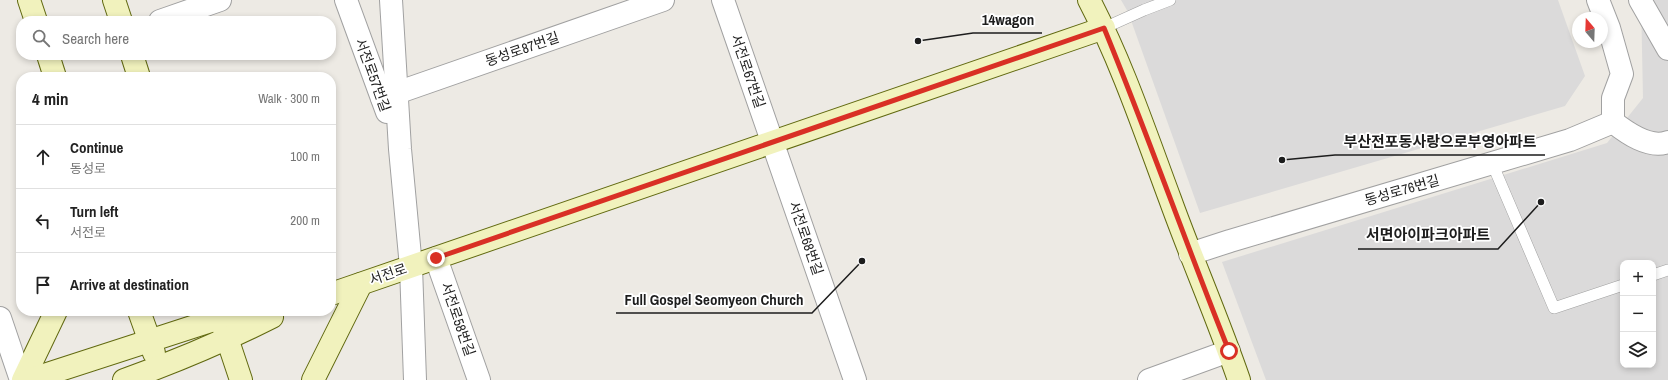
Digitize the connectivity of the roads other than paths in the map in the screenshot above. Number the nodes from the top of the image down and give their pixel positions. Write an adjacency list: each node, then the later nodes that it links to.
1 (28, 0): 12 (main road)
2 (114, 0): 13 (main road)
3 (220, 0): 14 (street)
4 (346, 0): 21 (street, 서전로57번길)
5 (391, 0): 21 (street)
6 (663, 0): 21 (street, 동성로87번길)
7 (723, 0): 23 (street, 서전로67번길)
8 (1089, 0): 15 (main road)
9 (1170, 0): 15 (lane)
10 (1598, 0): 22 (street)
11 (1640, 0): 16 (street)
12 (34, 16)
13 (119, 16)
14 (174, 16)
15 (1104, 28): 23 (main road, 서전로); 26 (main road)
16 (1667, 49)
17 (50, 60): 19 (main road)
18 (134, 60): 20 (main road)
19 (53, 72)
20 (137, 72)
21 (389, 95): 28 (street, 서전로57번길)
22 (1613, 122): 24 (street); 25 (street, 동성로76번길)
23 (773, 142): 27 (main road, 서전로); 51 (street, 서전로68번길)
24 (1668, 142)
25 (1492, 163): 26 (street, 동성로76번길); 32 (lane)
26 (1190, 254): 42 (main road)
27 (436, 258): 28 (main road, 서전로); 50 (street, 서전로58번길)
28 (411, 267): 31 (main road, 서전로); 49 (street, 서전로57번길)
29 (1668, 270): 30 (lane)
30 (1656, 274)
31 (361, 284): 33 (main road, 서전로); 48 (main road)
32 (1620, 286)
33 (336, 292)
34 (54, 316): 44 (main road)
35 (141, 316): 41 (main road)
36 (216, 316): 41 (main road)
37 (219, 316): 40 (main road)
38 (274, 316): 40 (main road)
39 (0, 318): 44 (street)
40 (228, 339): 43 (main road); 47 (main road)
41 (149, 340): 43 (main road); 45 (main road)
42 (1229, 351): 52 (street); 53 (main road)
43 (162, 374): 46 (main road)
44 (22, 380)
45 (29, 380)
46 (124, 380)
47 (241, 380)
48 (313, 380)
49 (415, 380)
50 (479, 380)
51 (855, 380)
52 (1149, 380)
53 (1239, 380)

